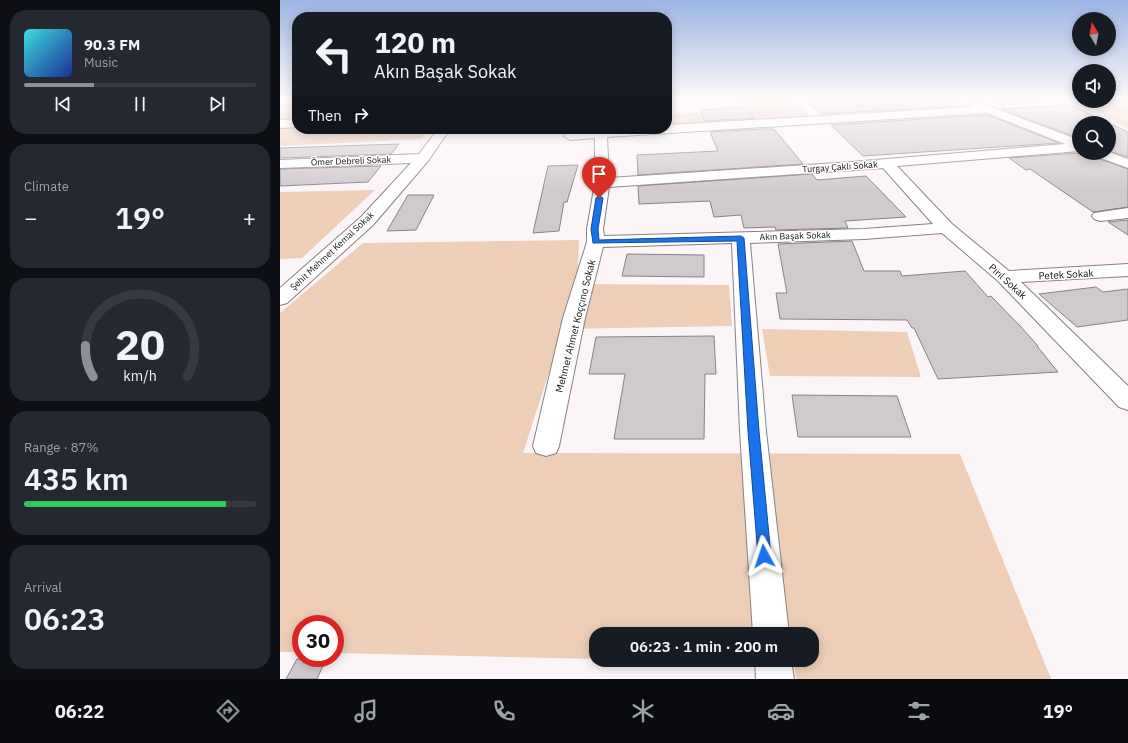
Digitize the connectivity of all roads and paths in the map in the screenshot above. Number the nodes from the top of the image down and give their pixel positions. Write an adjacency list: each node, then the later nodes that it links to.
1 (1039, 130): 5 (street)
2 (440, 134): 7 (street, Şehit Mehmet Kemal Sokak)
3 (601, 134): 4 (street); 12 (street, Mehmet Ahmet Koççıno Sokak)
4 (570, 136)
5 (1072, 143)
6 (1072, 147): 9 (street, Turgay Çaklı Sokak)
7 (423, 158): 10 (street, Ömer Debreli Sokak); 20 (street, Şehit Mehmet Kemal Sokak)
8 (1116, 159): 11 (street)
9 (886, 163): 12 (street, Turgay Çaklı Sokak); 15 (street, Pırıl Sokak)
10 (280, 164)
11 (1128, 164)
12 (602, 183): 17 (street, Mehmet Ahmet Koççıno Sokak)
13 (1128, 213): 14 (street)
14 (1100, 216)
15 (946, 228): 16 (street, Akın Başak Sokak); 19 (street, Pırıl Sokak)
16 (741, 238): 17 (street, Akın Başak Sokak); 23 (street)
17 (596, 242): 22 (street, Mehmet Ahmet Koççıno Sokak)
18 (1128, 270): 19 (street, Petek Sokak)
19 (1005, 277): 21 (street, Pırıl Sokak)
20 (280, 299)
21 (1128, 401)
22 (546, 446)
23 (770, 627)
24 (774, 667): 25 (street)
25 (775, 679)

